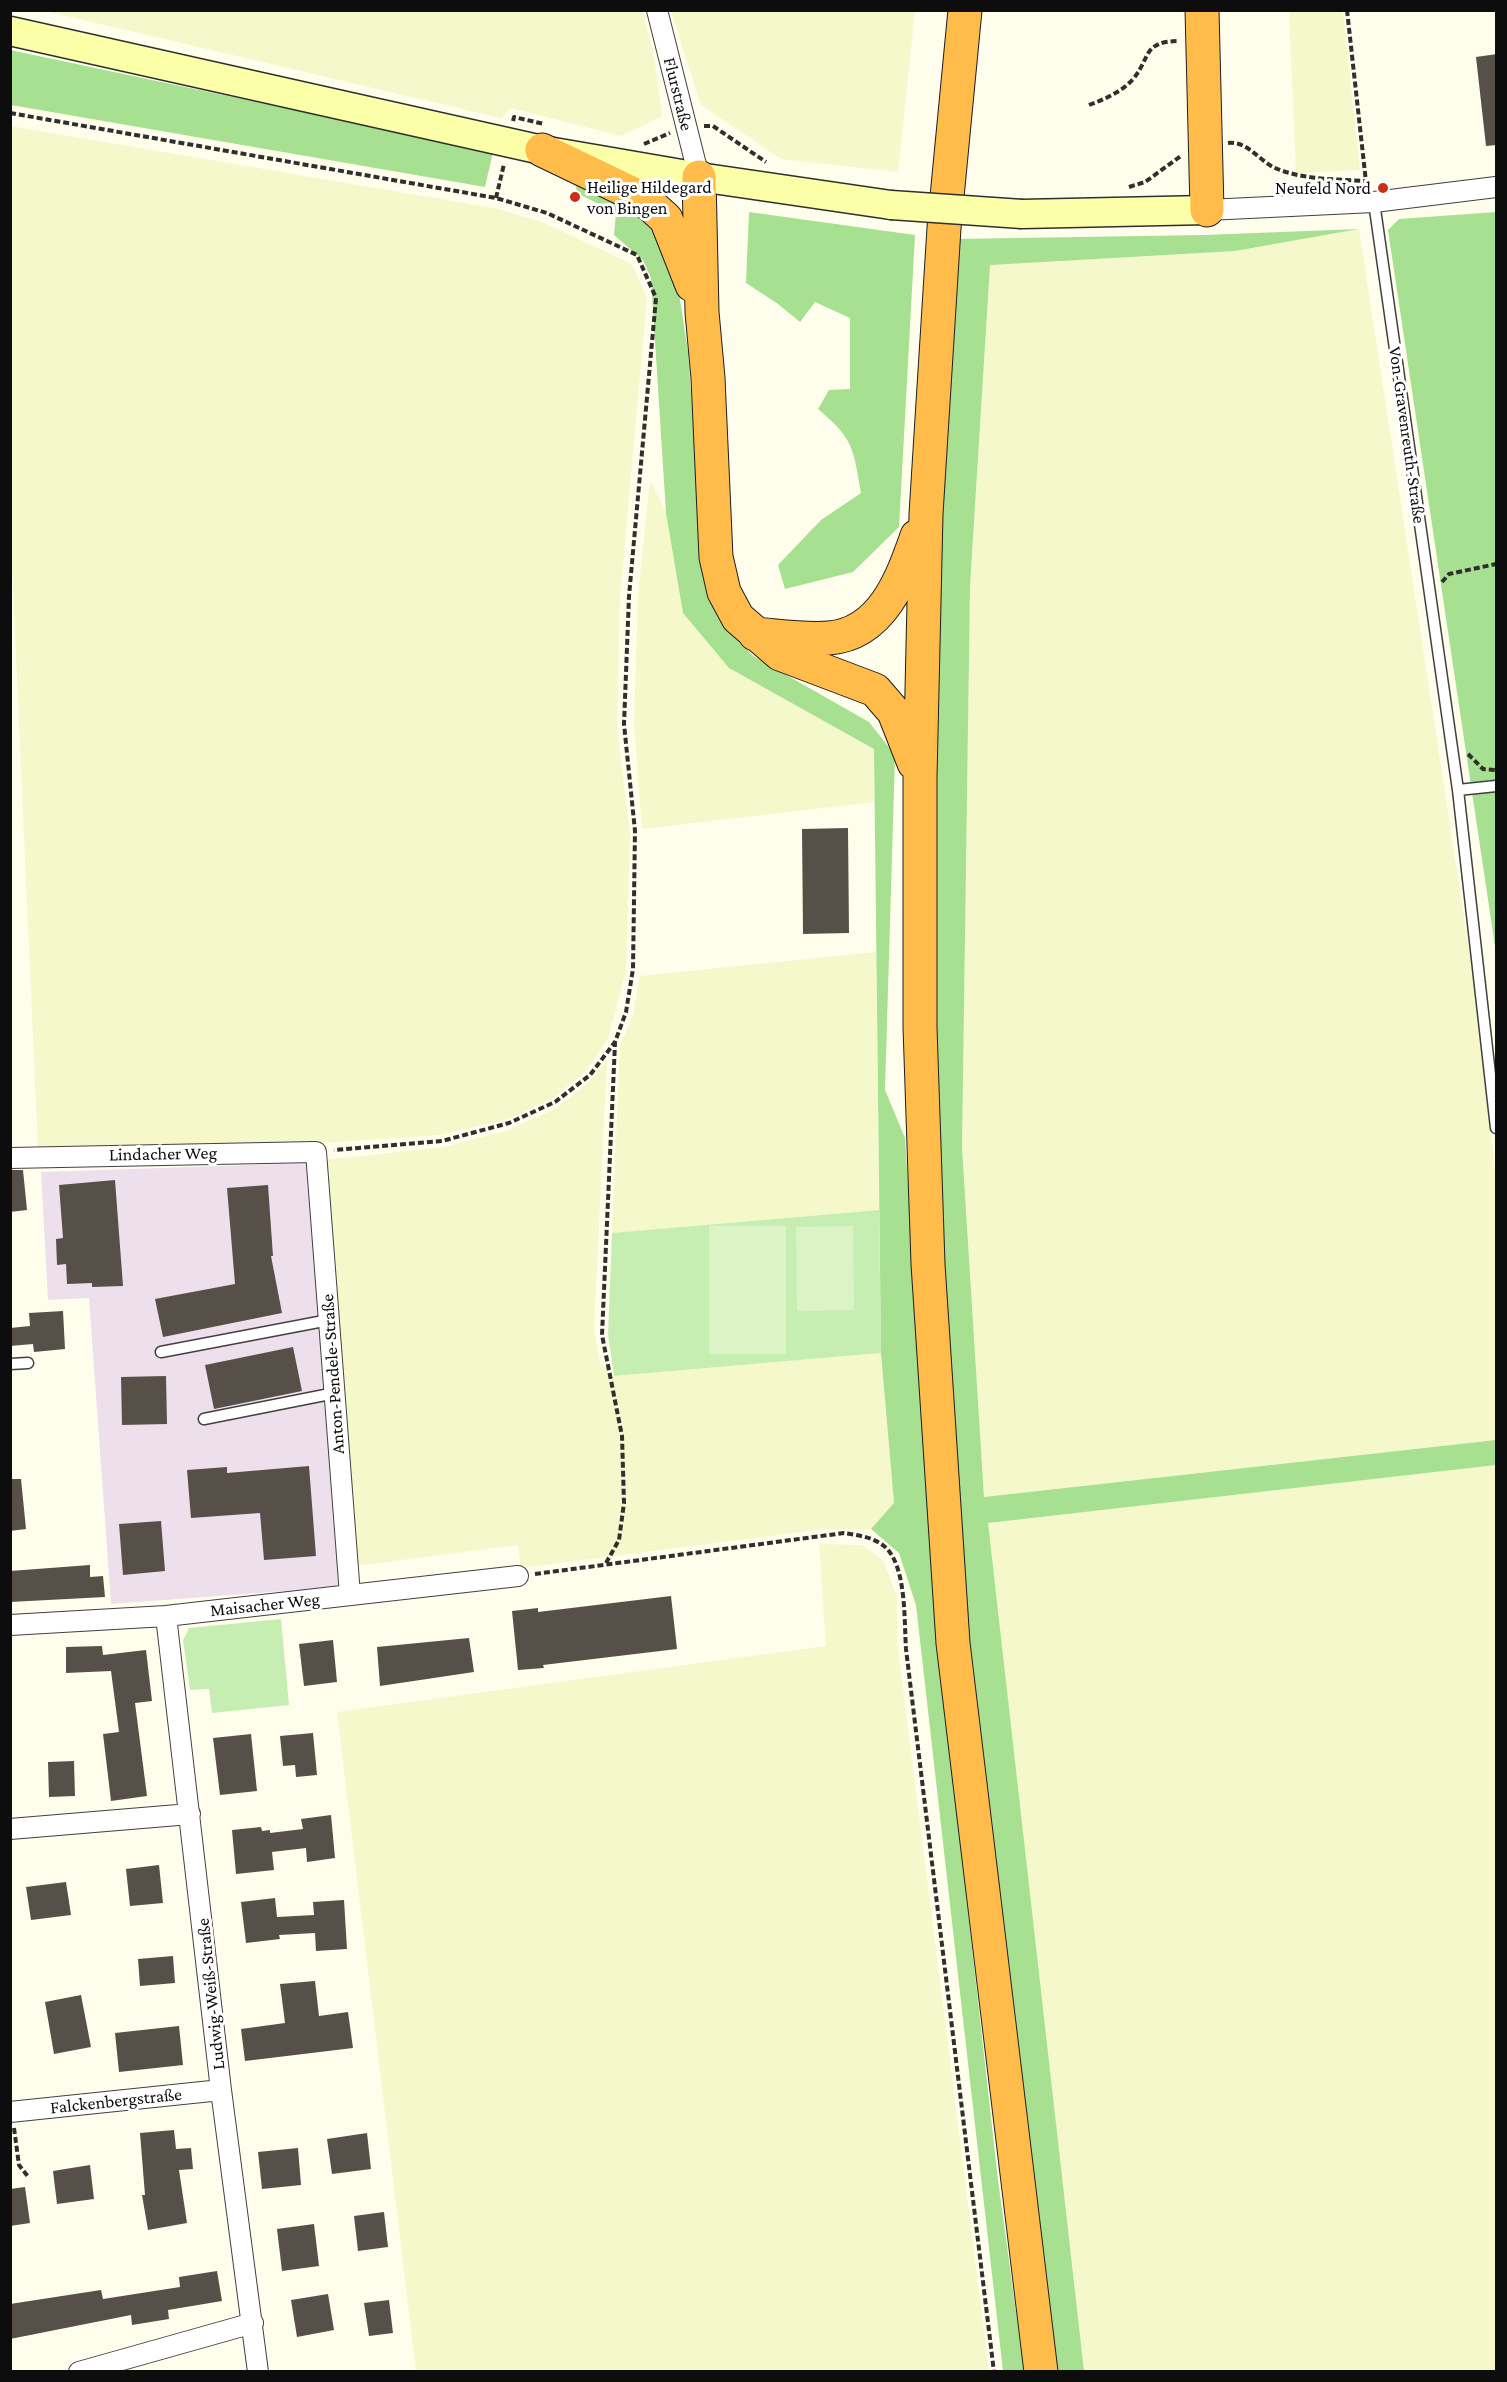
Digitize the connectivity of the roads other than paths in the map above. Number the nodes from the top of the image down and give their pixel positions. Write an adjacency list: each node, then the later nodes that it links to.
1 (657, 10): 6 (street, Flurstraße)
2 (965, 10): 11 (highway)
3 (1202, 10): 9 (highway)
4 (10, 30): 5 (street)
5 (542, 150): 6 (street); 10 (highway)
6 (699, 177): 9 (street, bridge); 10 (highway)
7 (1497, 187): 8 (street)
8 (1374, 202): 9 (street); 15 (lane, Von-Gravenreuth-Straße)
9 (1207, 210)
10 (702, 312): 12 (highway)
11 (926, 514): 12 (highway); 13 (highway)
12 (753, 633): 13 (highway)
13 (920, 778): 36 (highway)
14 (1497, 786): 15 (lane)
15 (1458, 790): 16 (lane, Von-Gravenreuth-Straße)
16 (1497, 1128)
17 (316, 1152): 18 (street, Lindacher Weg); 19 (street, Anton-Pendele-Straße)
18 (10, 1158)
19 (329, 1320): 20 (lane); 23 (street, Anton-Pendele-Straße)
20 (161, 1352)
21 (28, 1363): 22 (lane)
22 (10, 1364)
23 (334, 1393): 24 (lane); 26 (street, Anton-Pendele-Straße)
24 (204, 1419)
25 (518, 1576): 26 (street, Maisacher Weg)
26 (350, 1595): 27 (street, Maisacher Weg)
27 (166, 1616): 28 (street, Maisacher Weg); 29 (street, Ludwig-Weiß-Straße)
28 (10, 1625)
29 (190, 1814): 30 (street); 31 (street, Ludwig-Weiß-Straße)
30 (10, 1829)
31 (221, 2090): 32 (street, Falckenbergstraße); 33 (street, Ludwig-Weiß-Straße)
32 (11, 2112)
33 (253, 2323): 34 (street); 35 (street, Ludwig-Weiß-Straße)
34 (79, 2372)
35 (258, 2372)
36 (1041, 2372)

